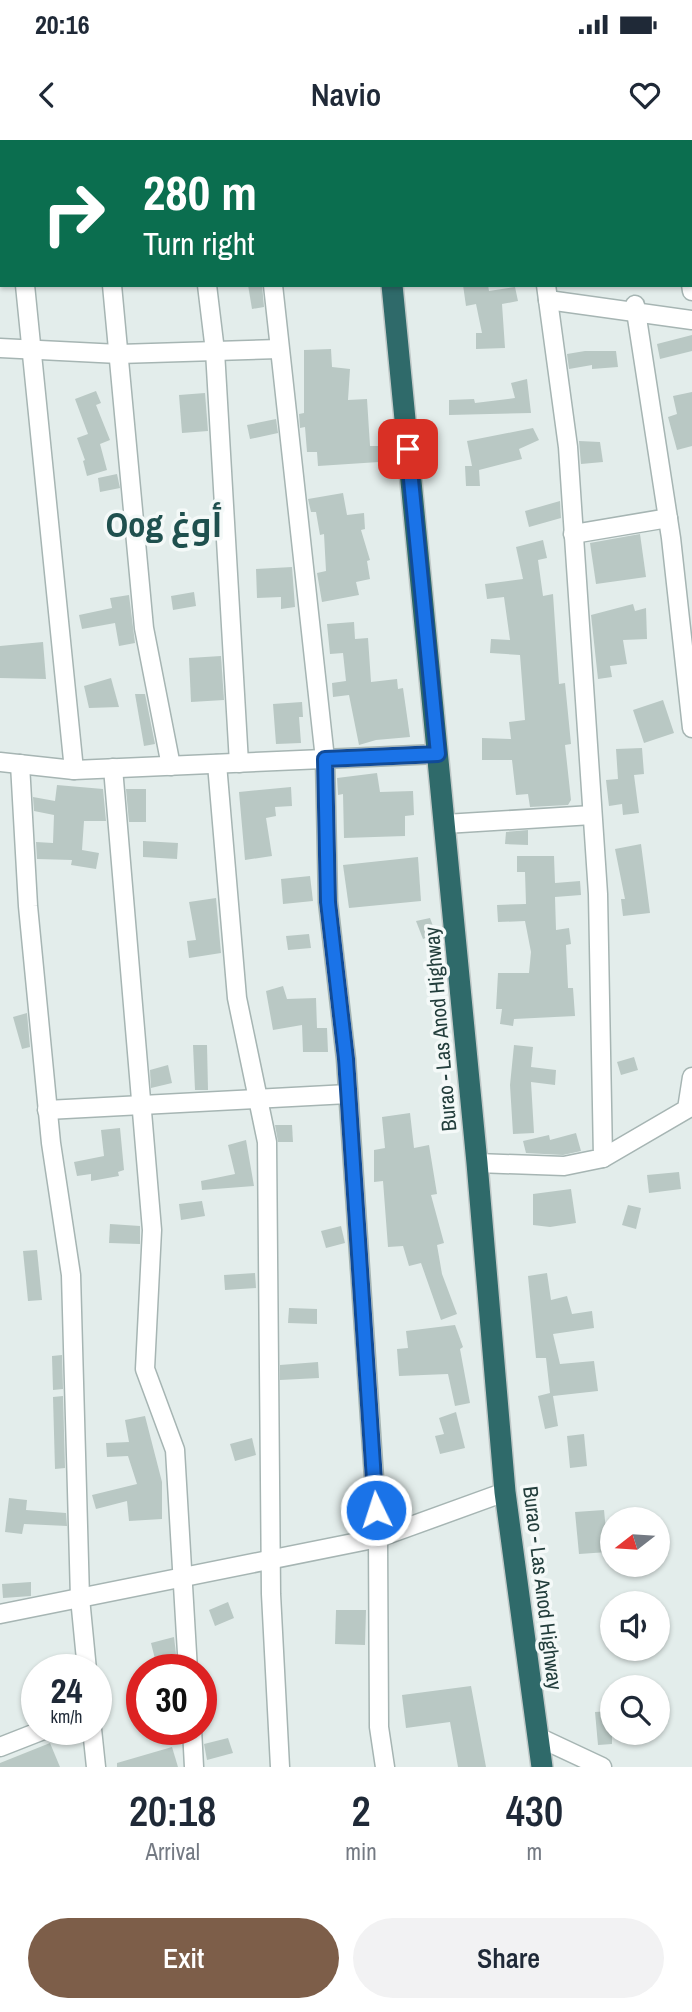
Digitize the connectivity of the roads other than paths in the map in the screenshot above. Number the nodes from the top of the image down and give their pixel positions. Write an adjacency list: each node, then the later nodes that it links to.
1 (24, 287): 11 (street)
2 (112, 287): 13 (street)
3 (207, 287): 12 (street)
4 (273, 287): 10 (street)
5 (392, 287): 17 (highway, Burao - Las Anod Highway)
6 (547, 293): 7 (street); 15 (street)
7 (636, 309): 8 (street); 14 (street)
8 (692, 320)
9 (0, 348): 11 (street)
10 (279, 349): 12 (street); 18 (street)
11 (31, 350): 13 (street); 25 (street)
12 (215, 351): 13 (street); 20 (street)
13 (119, 354): 23 (street)
14 (668, 518): 15 (street); 16 (street)
15 (573, 534): 26 (street)
16 (692, 728)
17 (438, 754): 18 (street); 27 (highway, Burao - Las Anod Highway)
18 (325, 759): 20 (street); 29 (street)
19 (0, 762): 21 (street)
20 (239, 763): 22 (street)
21 (20, 764): 25 (street); 31 (street)
22 (217, 764): 23 (street); 30 (street)
23 (171, 766): 24 (street)
24 (113, 768): 25 (street); 37 (street)
25 (74, 770)
26 (592, 815): 27 (street); 32 (street)
27 (445, 824): 33 (highway, Burao - Las Anod Highway)
28 (692, 1077): 32 (street)
29 (348, 1094): 30 (street); 35 (street)
30 (257, 1097): 31 (street); 36 (street)
31 (47, 1110): 38 (street)
32 (603, 1158): 33 (street)
33 (477, 1163): 34 (highway, Burao - Las Anod Highway)
34 (505, 1492): 35 (street); 42 (highway, Burao - Las Anod Highway)
35 (378, 1538): 36 (street); 50 (street)
36 (271, 1561): 37 (street); 49 (street)
37 (183, 1578): 38 (street); 41 (street)
38 (80, 1598): 39 (street); 40 (street)
39 (0, 1614)
40 (85, 1654)
41 (187, 1654)
42 (538, 1737): 51 (highway, Burao - Las Anod Highway); 52 (street)
43 (21, 1739): 46 (street)
44 (94, 1745): 47 (street)
45 (193, 1745): 48 (street)
46 (0, 1747)
47 (96, 1767)
48 (194, 1767)
49 (280, 1767)
50 (385, 1767)
51 (542, 1767)
52 (602, 1767)

